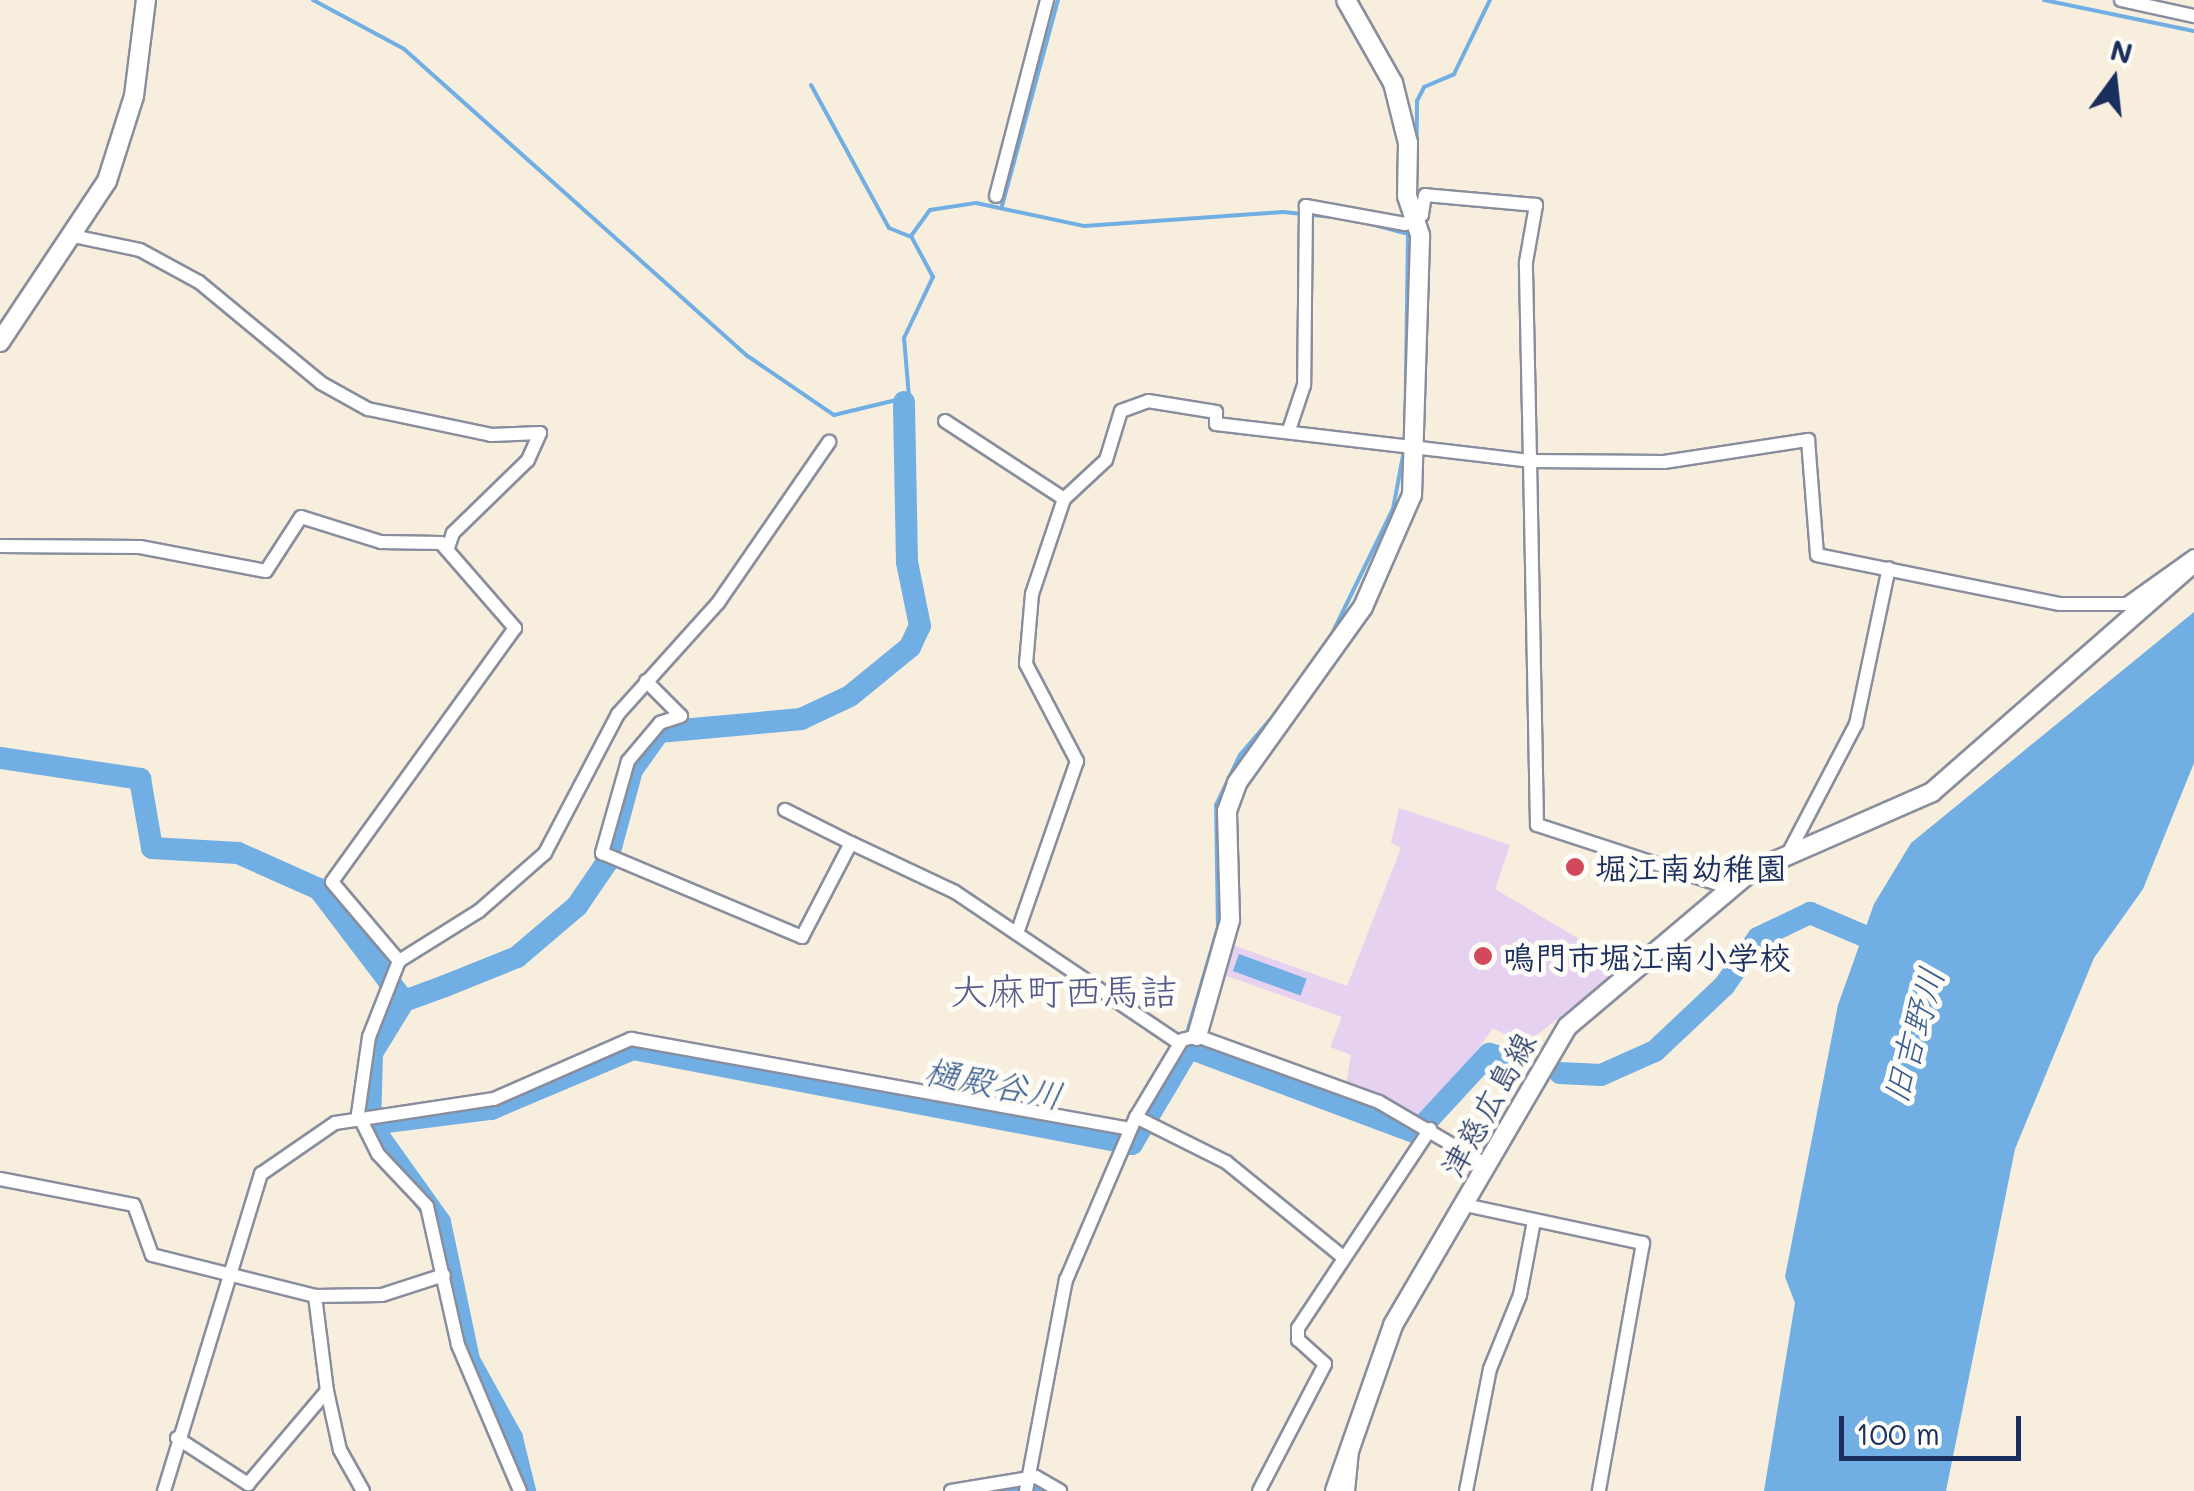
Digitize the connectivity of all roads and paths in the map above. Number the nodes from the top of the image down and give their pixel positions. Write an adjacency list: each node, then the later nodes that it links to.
1 (146, 0): 8 (main road)
2 (1047, 0): 6 (street)
3 (1346, 0): 7 (main road)
4 (2121, 0): 5 (street)
5 (2194, 16)
6 (996, 196)
7 (1413, 220): 11 (street); 13 (main road); 14 (street)
8 (74, 236): 9 (main road); 17 (street)
9 (0, 342)
10 (946, 421): 15 (street)
11 (1289, 430): 13 (street); 15 (street)
12 (829, 442): 20 (street)
13 (1408, 452): 14 (street); 27 (main road)
14 (1530, 460): 19 (street); 24 (street)
15 (1064, 499): 25 (street)
16 (0, 546): 17 (street)
17 (447, 550): 26 (street)
18 (2194, 560): 19 (street); 23 (main road, 津慈広島線)
19 (1889, 568): 23 (street)
20 (646, 682): 22 (street); 26 (street)
21 (784, 810): 22 (street)
22 (851, 843): 25 (street)
23 (1788, 854): 24 (main road, 津慈広島線)
24 (1730, 888): 31 (main road, 津慈広島線)
25 (1017, 933): 27 (street)
26 (393, 970): 28 (street)
27 (1188, 1039): 29 (street); 30 (street)
28 (368, 1114): 30 (street); 36 (street); 37 (street)
29 (1427, 1128): 31 (street); 35 (street)
30 (1129, 1132): 35 (street); 42 (street)
31 (1488, 1165): 33 (main road, 津慈広島線)
32 (0, 1178): 37 (street)
33 (1465, 1206): 34 (street); 41 (main road, 津慈広島線)
34 (1534, 1221): 51 (street); 52 (street)
35 (1344, 1257): 43 (street)
36 (444, 1275): 38 (street); 46 (street)
37 (228, 1276): 38 (street); 40 (street)
38 (315, 1296): 39 (street)
39 (327, 1392): 40 (street); 45 (street)
40 (177, 1438): 44 (street)
41 (1350, 1443): 49 (main road, 津慈広島線); 50 (street)
42 (1027, 1484): 47 (street); 48 (street)
43 (1265, 1489)
44 (164, 1491)
45 (363, 1491)
46 (520, 1491)
47 (951, 1491)
48 (1060, 1491)
49 (1336, 1491)
50 (1348, 1491)
51 (1466, 1491)
52 (1599, 1491)

